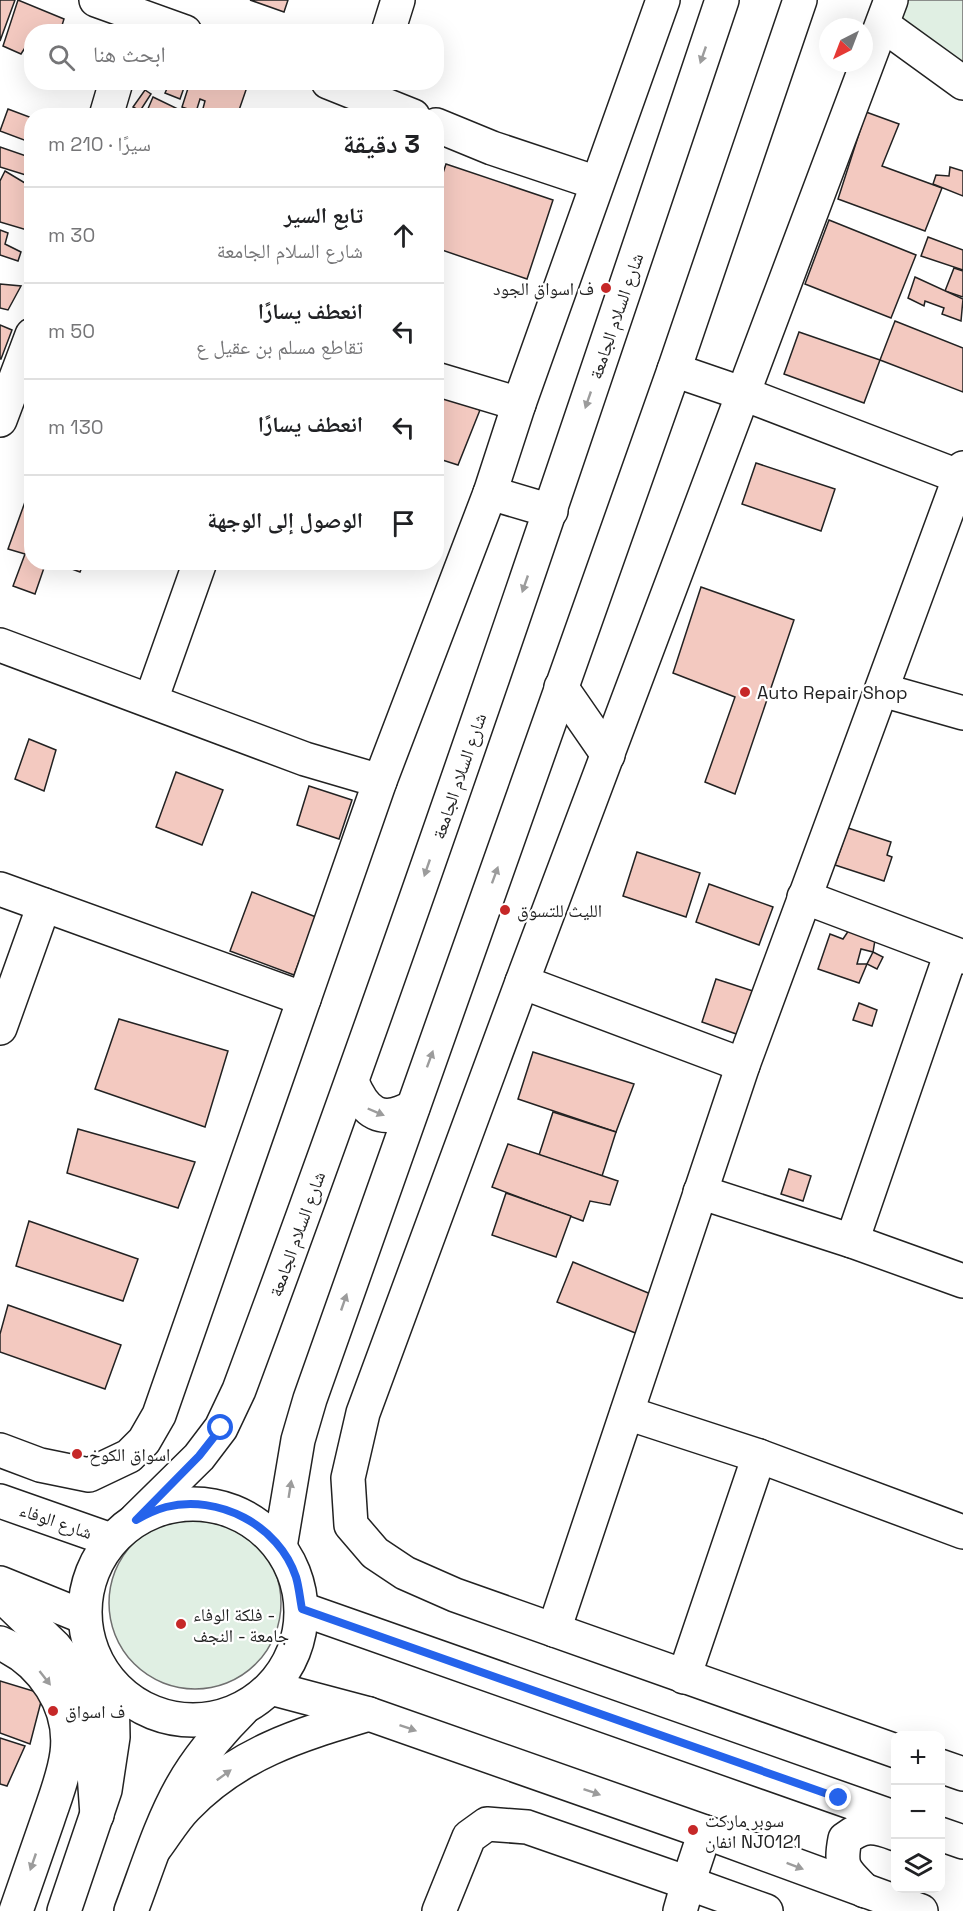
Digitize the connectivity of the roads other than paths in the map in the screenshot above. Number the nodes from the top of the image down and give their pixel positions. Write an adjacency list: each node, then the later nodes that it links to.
1 (96, 0): 7 (street)
2 (398, 0): 8 (street)
3 (663, 0): 15 (street)
4 (722, 0): 25 (street, شارع السلام الجامعة, one-way to 25)
5 (800, 0): 17 (street)
6 (887, 13): 9 (street); 20 (street)
7 (135, 23)
8 (390, 24)
9 (963, 83)
10 (114, 90): 12 (street)
11 (371, 90): 13 (street)
12 (108, 108)
13 (400, 108)
14 (444, 128): 15 (street)
15 (597, 183): 21 (street)
16 (24, 351): 19 (street)
17 (674, 370): 20 (street); 28 (street)
18 (444, 381): 21 (street)
19 (7, 384): 22 (street)
20 (744, 394): 23 (street); 32 (street)
21 (519, 404): 24 (street)
22 (0, 420)
23 (962, 474): 29 (street)
24 (490, 493): 25 (street); 33 (street)
25 (551, 511): 42 (street, شارع السلام الجامعة, one-way to 42)
26 (197, 570): 30 (street)
27 (0, 645): 30 (street)
28 (561, 687): 32 (street); 43 (street, one-way to 28)
29 (882, 690): 31 (street); 35 (street)
30 (151, 700): 33 (street)
31 (963, 713)
32 (608, 755): 38 (street)
33 (380, 781): 39 (street)
34 (0, 889): 36 (street)
35 (804, 897): 37 (street); 41 (street)
36 (44, 905): 39 (street); 40 (street)
37 (957, 955): 45 (street)
38 (522, 982): 41 (street); 58 (street)
39 (304, 999): 48 (street)
40 (0, 1028)
41 (743, 1065): 44 (street)
42 (352, 1082): 43 (street, one-way to 43); 51 (street, شارع السلام الجامعة)
43 (413, 1107): 53 (street, one-way to 43)
44 (700, 1192): 45 (street); 47 (street)
45 (852, 1241): 46 (street)
46 (963, 1281)
47 (627, 1413): 49 (street); 58 (street)
48 (0, 1450)
49 (759, 1456): 52 (street); 60 (street)
50 (0, 1501): 51 (street, شارع الوفاء)
51 (123, 1530): 53 (street); 57 (street, شارع السلام الجامعة)
52 (963, 1532)
53 (280, 1547): 56 (street)
54 (0, 1583): 57 (street)
55 (0, 1594): 68 (street)
56 (302, 1609): 62 (street); 69 (street)
57 (84, 1617): 61 (street)
58 (554, 1630): 60 (street)
59 (0, 1643): 79 (street, one-way to 79)
60 (684, 1677): 65 (street)
61 (112, 1685): 63 (street); 68 (street)
62 (272, 1689): 63 (street); 64 (street)
63 (243, 1709): 74 (street)
64 (369, 1714): 70 (street, one-way to 70); 74 (street, one-way to 64)
65 (891, 1749)
66 (945, 1768): 67 (street)
67 (963, 1774)
68 (97, 1815): 80 (street)
69 (891, 1816)
70 (705, 1832): 77 (street, one-way to 77); 78 (street)
71 (891, 1832): 77 (street)
72 (945, 1836): 73 (street)
73 (963, 1842)
74 (155, 1848): 81 (street)
75 (945, 1852): 76 (street)
76 (963, 1857)
77 (865, 1891): 84 (street)
78 (684, 1897): 82 (street); 83 (street)
79 (16, 1911)
80 (64, 1911)
81 (131, 1911)
82 (439, 1911)
83 (766, 1911)
84 (921, 1911)

